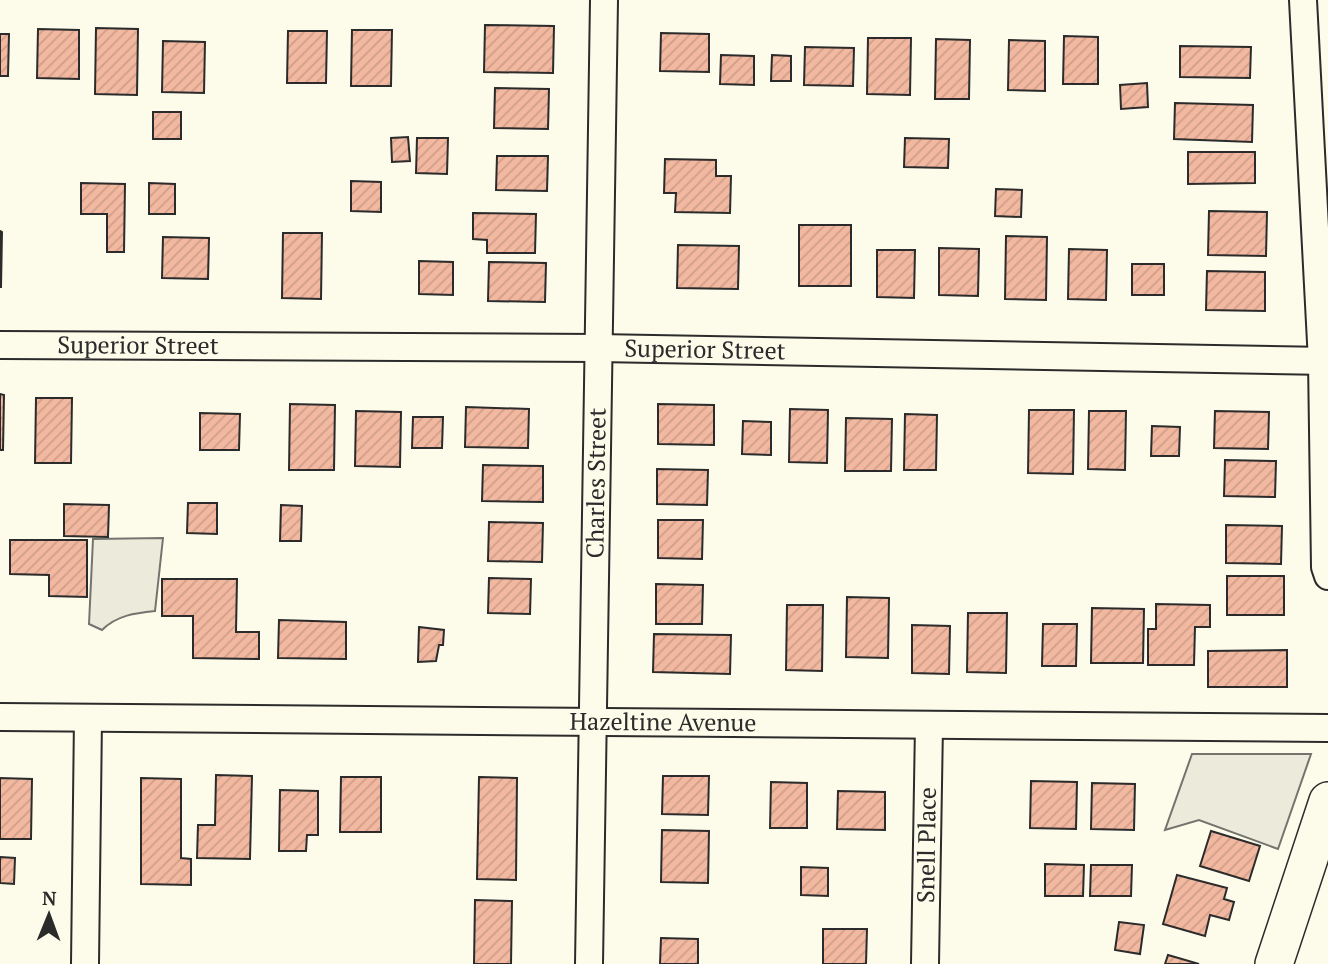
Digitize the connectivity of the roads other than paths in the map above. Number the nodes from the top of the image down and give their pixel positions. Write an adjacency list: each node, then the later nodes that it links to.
1 (604, 0): 4 (street, Charles Street)
2 (1303, 0): 5 (street)
3 (0, 345): 4 (street, Superior Street)
4 (598, 348): 5 (street, Superior Street); 9 (street, Charles Street)
5 (1325, 361): 6 (street)
6 (1328, 576)
7 (0, 717): 8 (street, Hazeltine Avenue)
8 (88, 718): 9 (street, Hazeltine Avenue); 13 (street)
9 (593, 722): 10 (street, Hazeltine Avenue); 14 (street, Charles Street)
10 (929, 725): 11 (street, Hazeltine Avenue); 15 (street, Snell Place)
11 (1328, 728)
12 (1328, 801): 16 (main road)
13 (85, 964)
14 (589, 964)
15 (925, 964)
16 (1274, 964)

